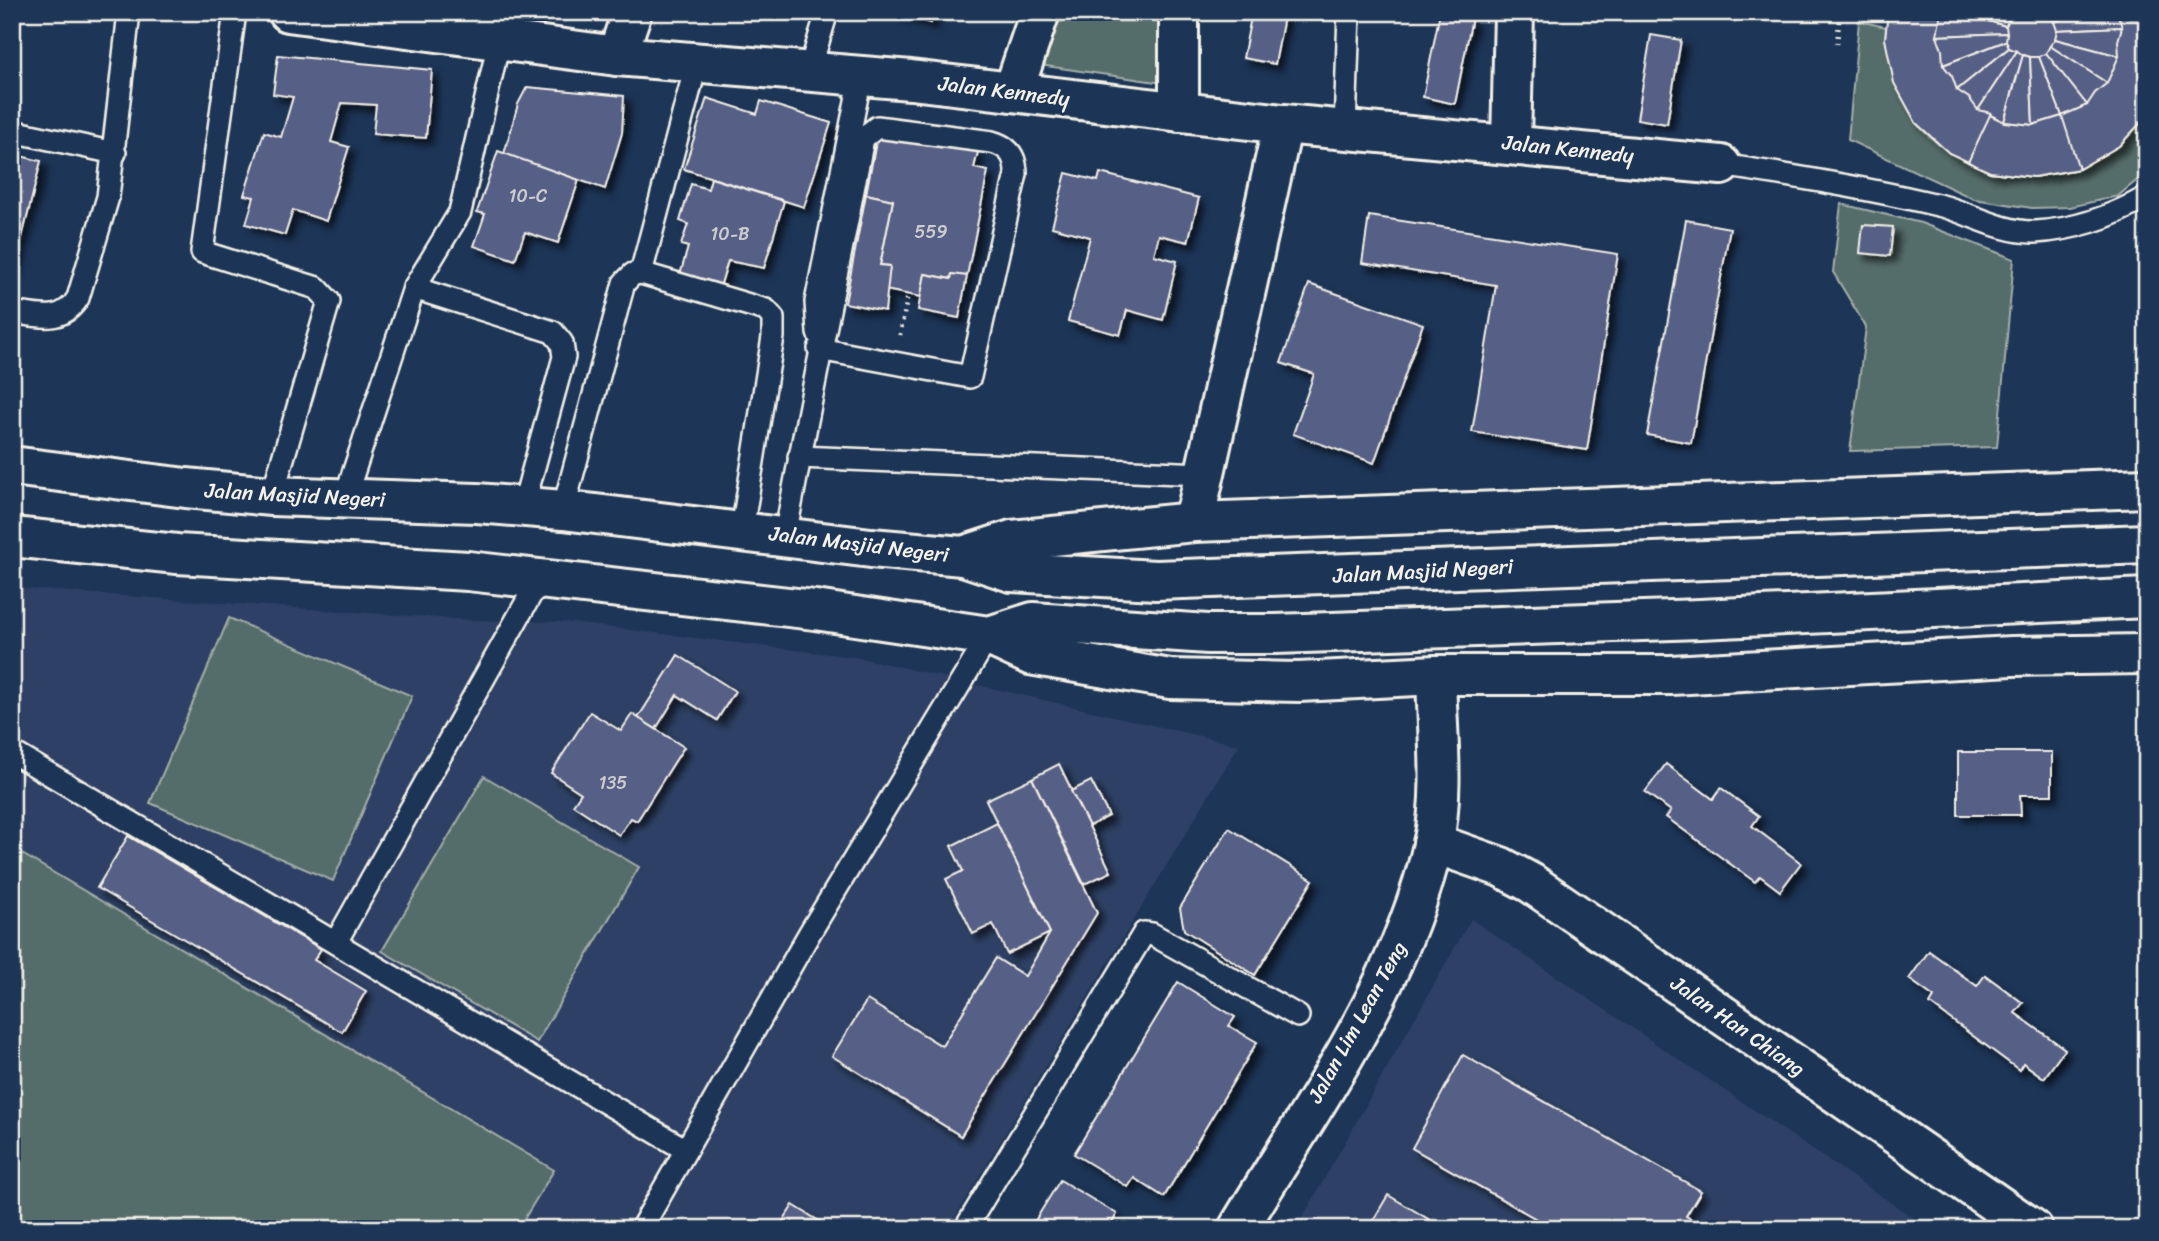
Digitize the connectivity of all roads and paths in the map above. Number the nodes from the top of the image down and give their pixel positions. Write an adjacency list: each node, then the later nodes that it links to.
1 (129, 12): 24 (lane)
2 (235, 12): 37 (lane)
3 (288, 12): 11 (main road, Jalan Kennedy)
4 (632, 12): 14 (main road)
5 (827, 12): 16 (lane)
6 (1040, 12): 18 (main road)
7 (1180, 12): 19 (main road)
8 (1349, 12): 21 (lane)
9 (1514, 12): 23 (main road)
10 (1840, 12): 13 (path)
11 (402, 19): 12 (main road, Jalan Kennedy)
12 (499, 42): 14 (main road, Jalan Kennedy); 28 (lane)
13 (1837, 44)
14 (617, 56): 15 (main road, Jalan Kennedy)
15 (697, 62): 16 (main road, Jalan Kennedy); 27 (lane)
16 (809, 72): 17 (main road, Jalan Kennedy)
17 (861, 76): 18 (main road, Jalan Kennedy); 31 (lane)
18 (1013, 92): 19 (main road, Jalan Kennedy)
19 (1179, 112): 20 (main road, Jalan Kennedy)
20 (1283, 124): 21 (main road, Jalan Kennedy); 35 (main road)
21 (1345, 129): 23 (main road, Jalan Kennedy)
22 (12, 131): 24 (lane)
23 (1511, 143): 25 (main road, Jalan Kennedy)
24 (115, 153): 30 (lane)
25 (1721, 165): 26 (lane)
26 (2147, 197)
27 (641, 273): 40 (lane); 42 (lane)
28 (414, 288): 38 (lane); 39 (lane)
29 (908, 294): 32 (path)
30 (12, 312)
31 (819, 349): 32 (lane); 32 (lane); 33 (lane)
32 (894, 363)
33 (799, 457): 35 (lane); 44 (lane)
34 (12, 466): 37 (main road, Jalan Masjid Negeri)
35 (1203, 474): 41 (main road)
36 (2147, 488): 41 (main road)
37 (272, 496): 38 (main road, Jalan Masjid Negeri)
38 (345, 498): 39 (main road, Jalan Masjid Negeri)
39 (523, 507): 40 (main road, Jalan Masjid Negeri)
40 (563, 510): 42 (main road, Jalan Masjid Negeri)
41 (1194, 522): 46 (main road)
42 (742, 530): 44 (main road, Jalan Masjid Negeri)
43 (12, 537): 47 (main road)
44 (785, 537): 46 (main road, Jalan Masjid Negeri)
45 (2147, 544): 46 (main road, Jalan Masjid Negeri)
46 (963, 556)
47 (539, 580): 49 (main road); 54 (lane)
48 (2147, 598): 49 (main road)
49 (989, 636): 51 (main road); 56 (lane)
50 (2147, 654): 51 (main road)
51 (1436, 675): 53 (main road, Jalan Lim Lean Teng)
52 (12, 751): 54 (lane)
53 (1433, 843): 57 (main road, Jalan Han Chiang); 60 (main road, Jalan Lim Lean Teng)
54 (336, 942): 56 (lane)
55 (1298, 1016): 59 (lane)
56 (686, 1150): 58 (lane)
57 (2031, 1228)
58 (641, 1229)
59 (965, 1229)
60 (1238, 1229)

